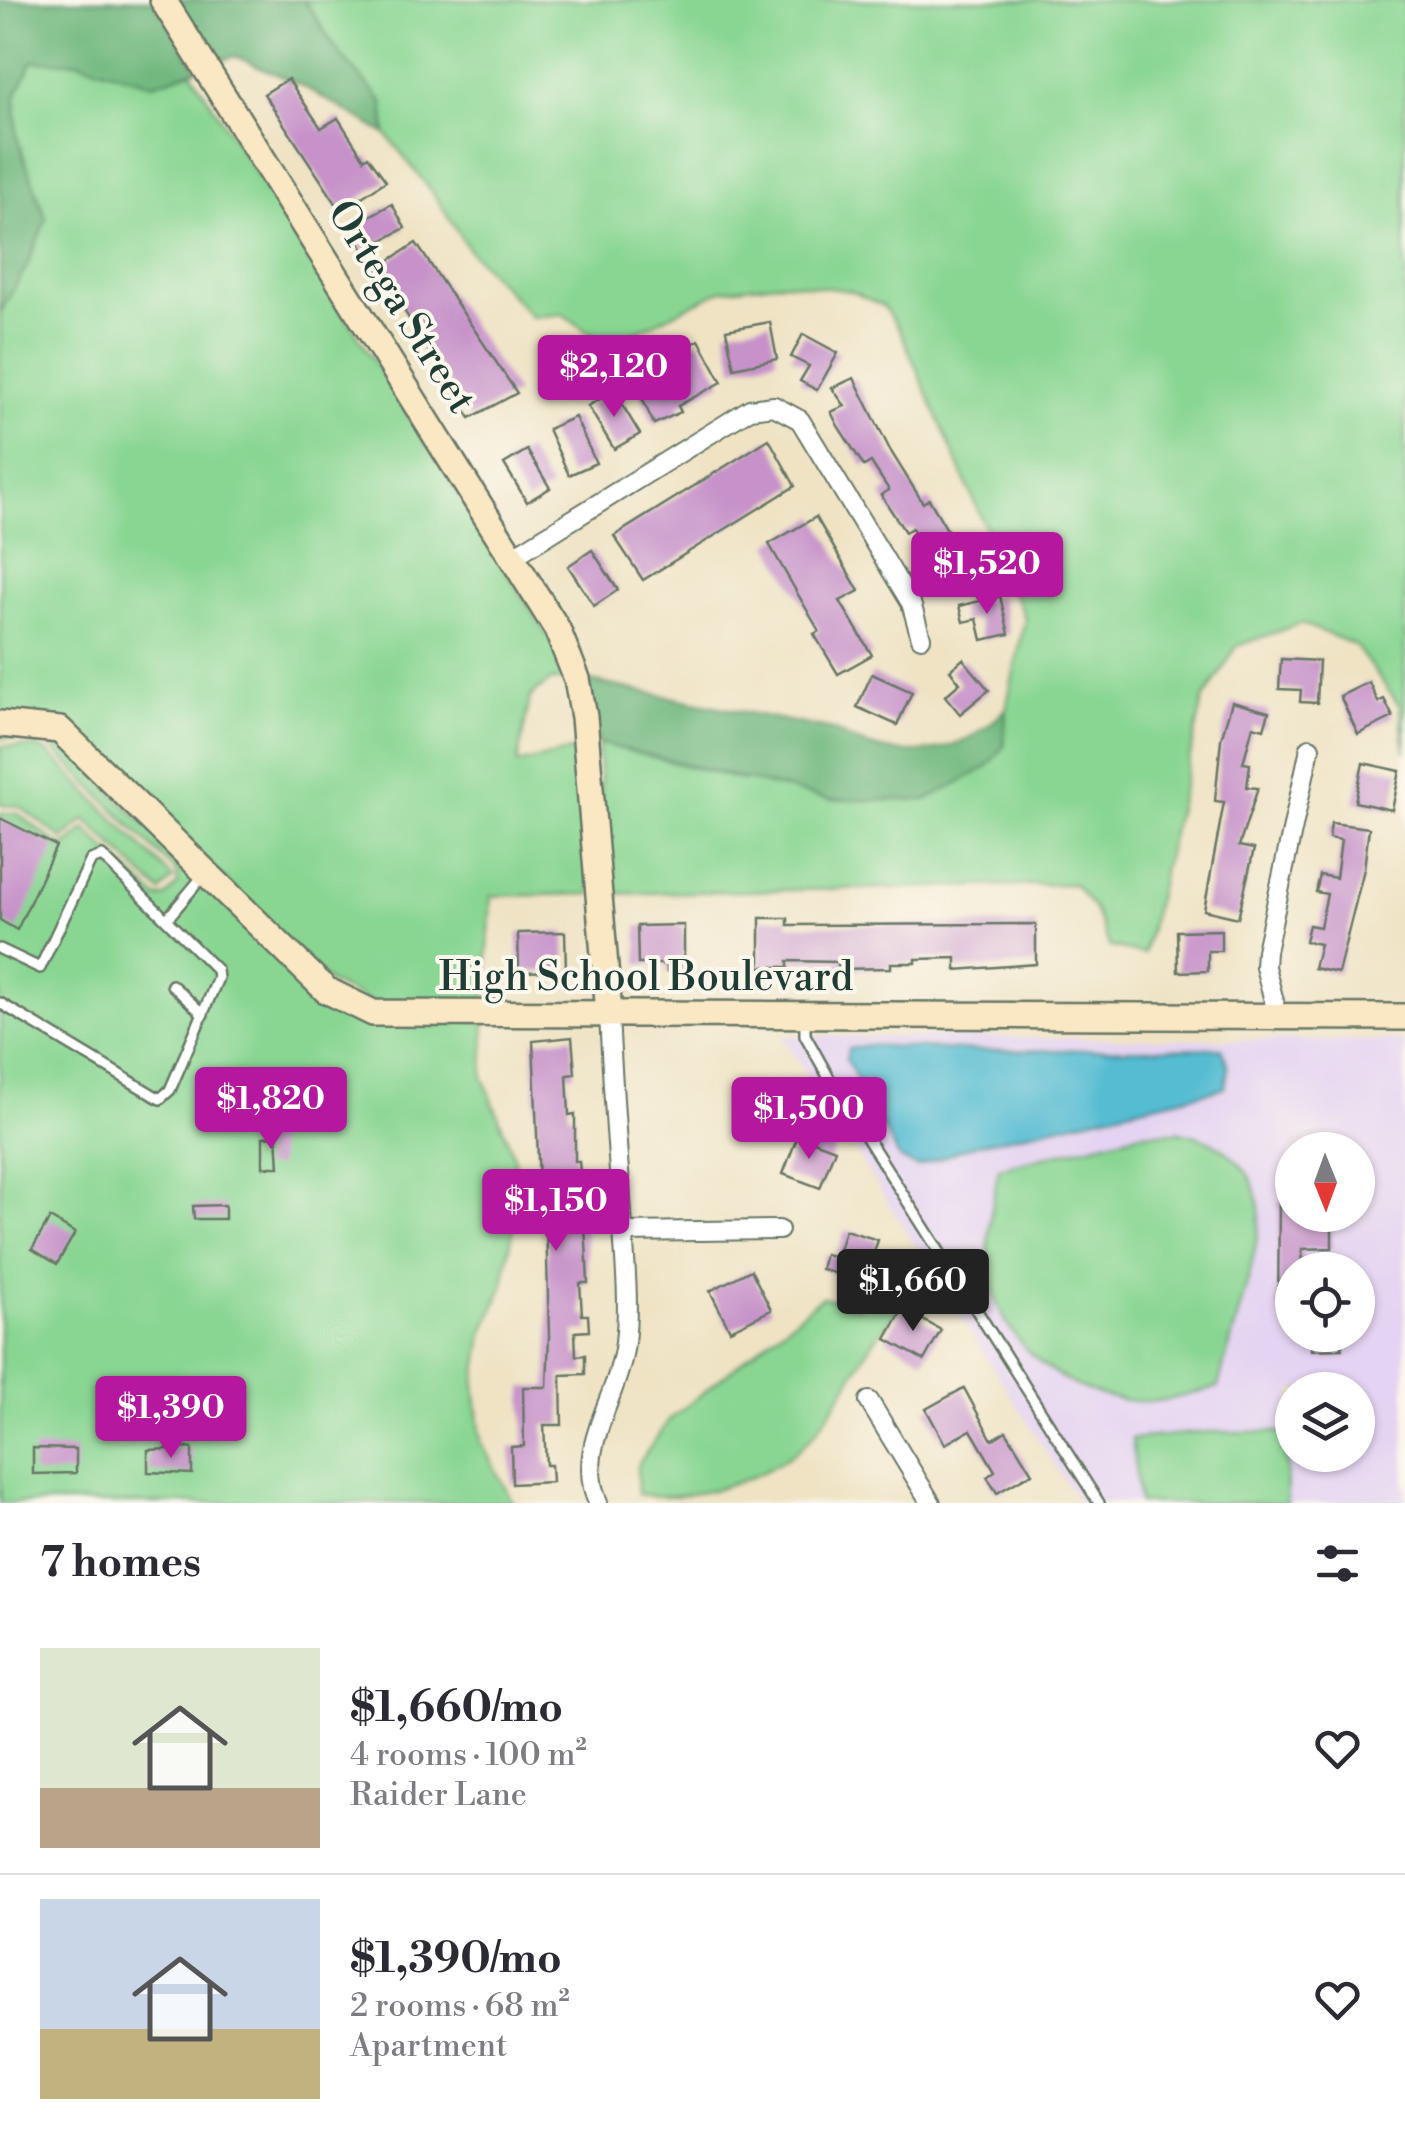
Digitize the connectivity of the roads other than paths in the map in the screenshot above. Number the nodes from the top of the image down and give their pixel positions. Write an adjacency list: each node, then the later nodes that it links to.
1 (162, 0): 2 (street, Ortega Street)
2 (514, 556): 3 (street); 12 (street, Ortega Street)
3 (921, 638)
4 (0, 724): 6 (street, High School Boulevard)
5 (1310, 748): 14 (street)
6 (205, 874): 7 (lane); 12 (street, High School Boulevard)
7 (167, 919): 8 (lane); 11 (lane)
8 (0, 948)
9 (172, 985): 11 (lane)
10 (0, 1003): 11 (lane)
11 (203, 1014)
12 (608, 1014): 13 (street, High School Boulevard); 17 (street)
13 (805, 1015): 14 (street, High School Boulevard); 21 (lane)
14 (1278, 1016): 15 (street, High School Boulevard)
15 (1405, 1017)
16 (778, 1230): 17 (street)
17 (623, 1232): 19 (street)
18 (869, 1401): 20 (street)
19 (598, 1503)
20 (932, 1503)
21 (1099, 1503)

